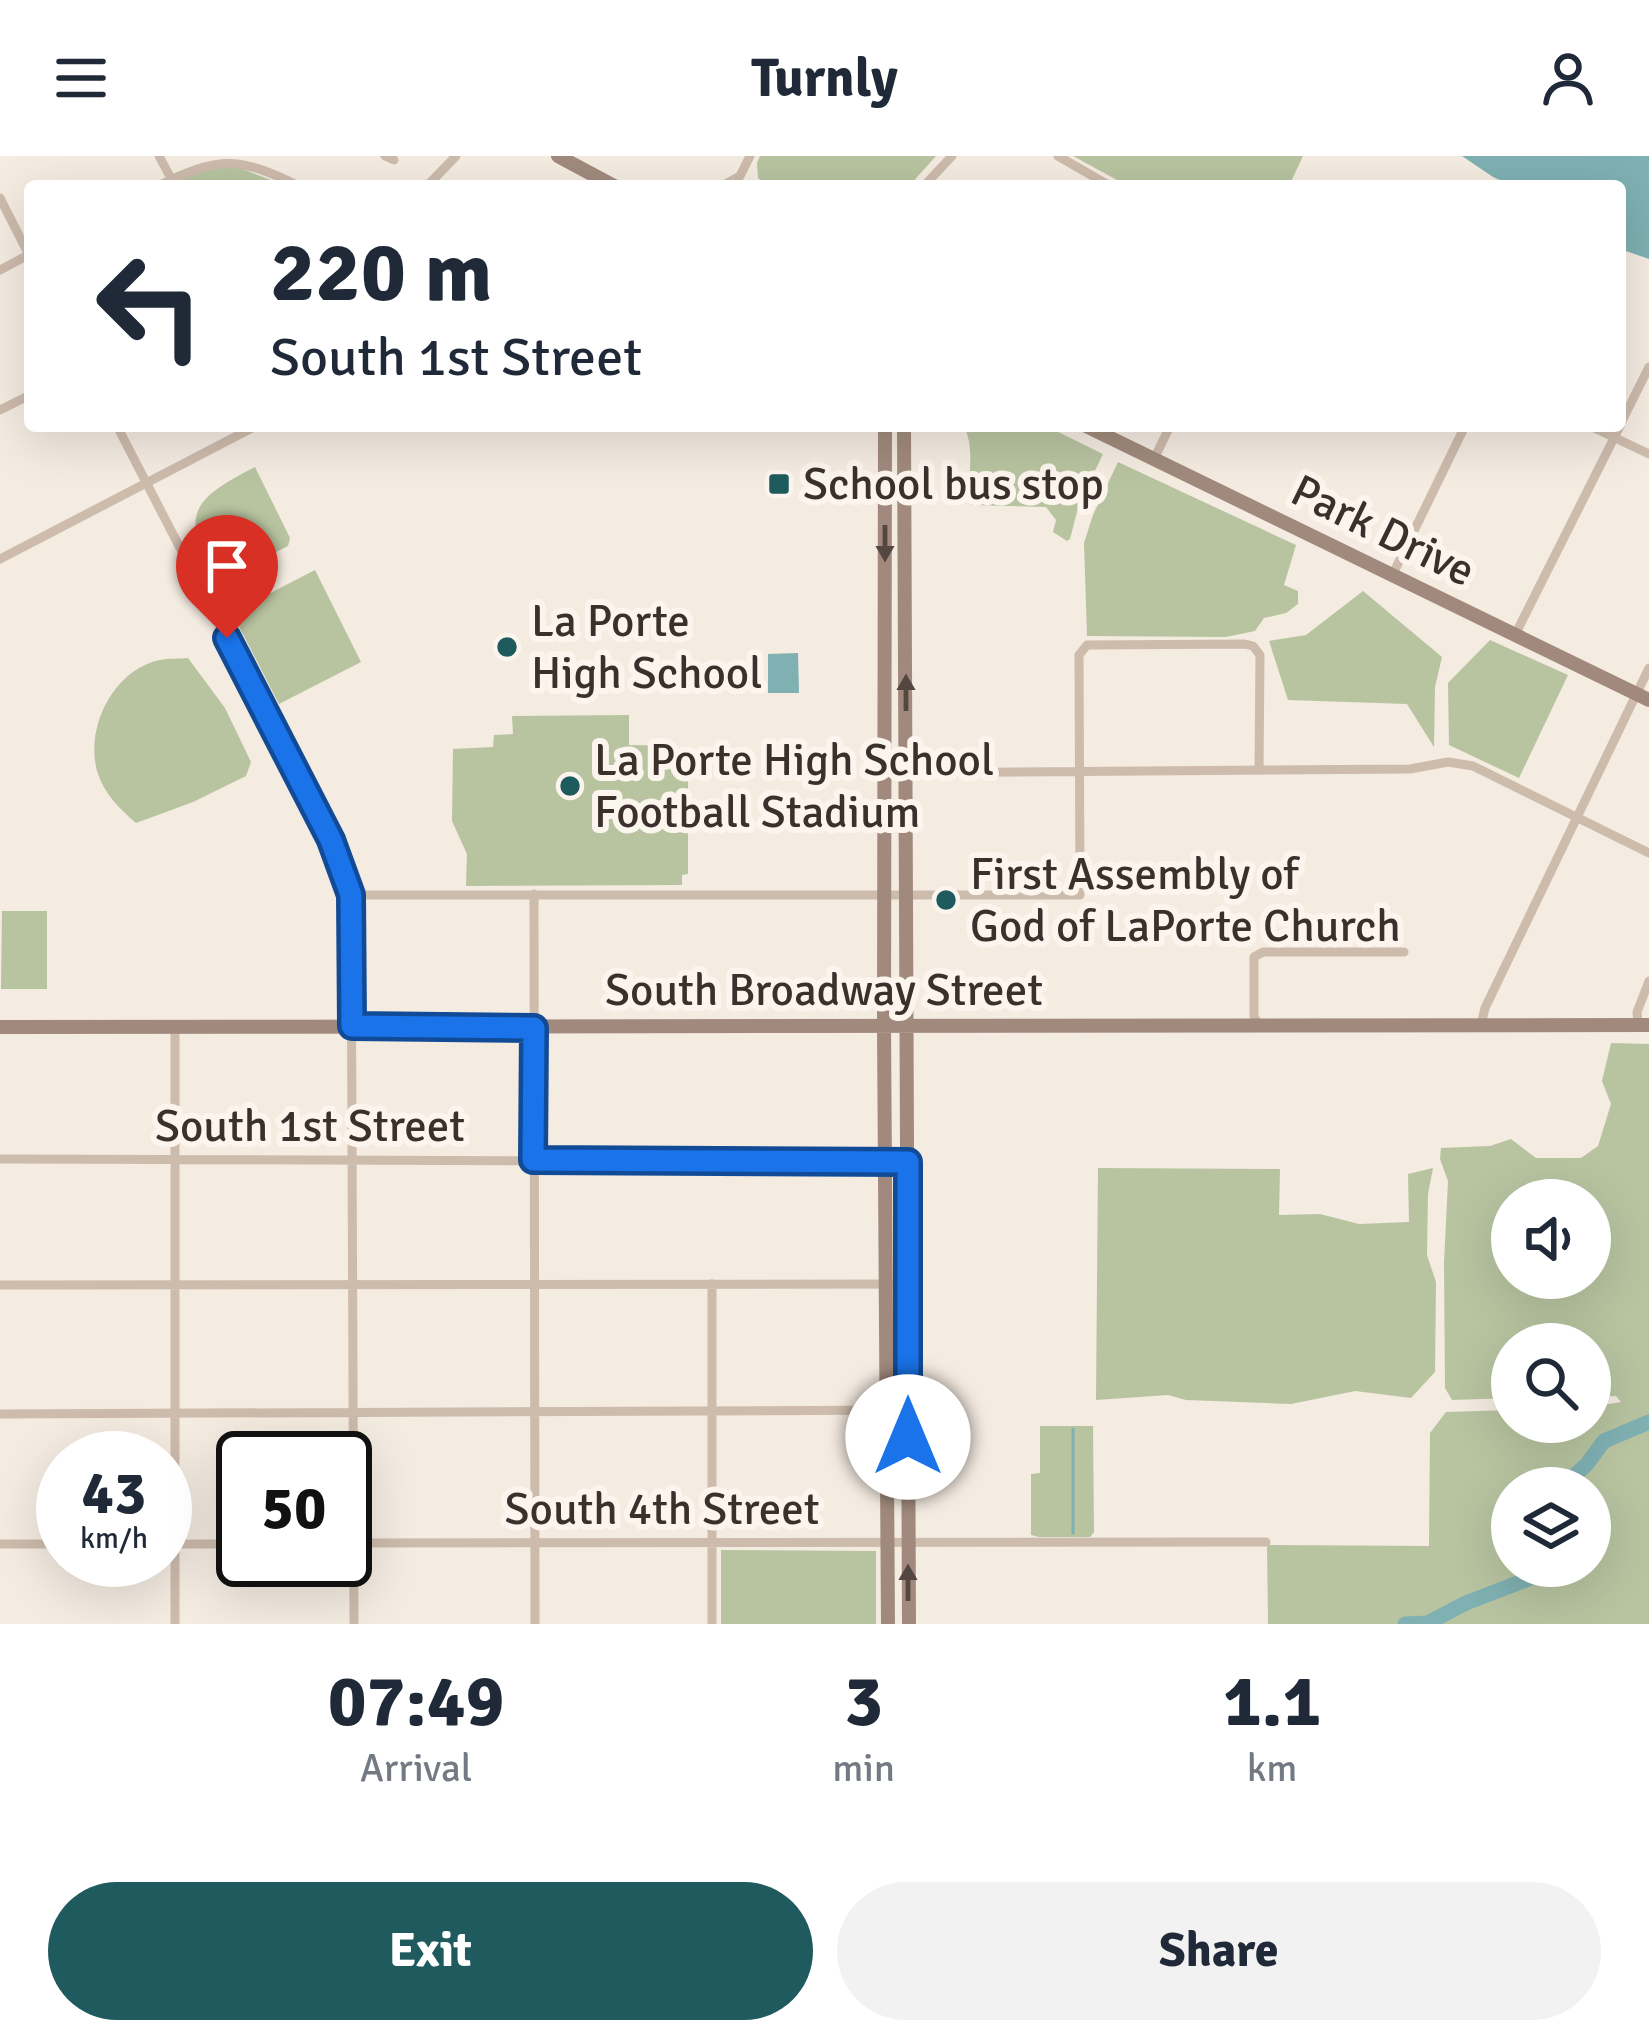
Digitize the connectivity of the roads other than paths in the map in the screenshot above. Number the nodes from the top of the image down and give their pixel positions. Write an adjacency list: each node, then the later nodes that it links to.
1 (456, 156): 10 (street)
2 (558, 156): 11 (main road)
3 (750, 156): 7 (street)
4 (952, 156): 14 (street)
5 (1058, 156): 6 (street)
6 (1084, 171): 15 (street); 16 (street)
7 (740, 176): 12 (street); 13 (street)
8 (179, 180): 9 (street)
9 (289, 180)
10 (433, 180)
11 (603, 180)
12 (733, 180)
13 (745, 180)
14 (930, 180)
15 (1088, 180)
16 (1100, 180)
17 (0, 199): 18 (street)
18 (24, 244)
19 (1649, 368): 20 (street)
20 (1626, 414)
21 (121, 432): 33 (street)
22 (245, 432): 33 (street)
23 (885, 432): 36 (main road, one-way to 36)
24 (904, 432): 37 (main road)
25 (1098, 432): 32 (main road, Park Drive)
26 (1167, 432): 32 (street)
27 (1462, 432): 35 (street)
28 (1603, 432): 30 (street)
29 (1616, 432): 30 (street)
30 (1613, 437): 31 (street); 38 (street)
31 (1649, 454)
32 (1154, 459): 35 (main road, Park Drive)
33 (147, 484): 34 (street); 49 (street)
34 (1, 556)
35 (1392, 576): 38 (main road, Park Drive)
36 (884, 631): 37 (main road); 44 (main road)
37 (906, 632): 43 (main road, one-way to 37)
38 (1515, 635): 40 (main road, Park Drive)
39 (1649, 668): 40 (street)
40 (1643, 697): 45 (street)
41 (1080, 770): 42 (street); 42 (street); 43 (street); 48 (street)
42 (1259, 770): 45 (street)
43 (907, 772): 44 (street); 48 (main road)
44 (885, 773): 50 (main road)
45 (1576, 817): 46 (street); 54 (street)
46 (1649, 853)
47 (534, 894): 49 (street); 50 (street); 61 (street)
48 (907, 894): 50 (street); 58 (main road)
49 (351, 895): 56 (street)
50 (885, 895): 57 (main road)
51 (1404, 952): 53 (street)
52 (1649, 981): 55 (street)
53 (1258, 1024): 54 (main road, South Broadway Street); 58 (main road, South Broadway Street)
54 (1481, 1024): 55 (main road, South Broadway Street)
55 (1644, 1025)
56 (352, 1026): 59 (main road, South Broadway Street); 61 (main road, South Broadway Street); 66 (street)
57 (884, 1026): 58 (main road, South Broadway Street); 61 (main road, South Broadway Street); 62 (main road)
58 (906, 1026): 63 (main road)
59 (175, 1027): 60 (main road, South Broadway Street); 65 (street)
60 (0, 1028)
61 (534, 1028): 67 (street)
62 (885, 1098): 63 (main road); 68 (main road)
63 (907, 1098): 69 (main road)
64 (0, 1159): 65 (street, South 1st Street)
65 (175, 1160): 66 (street, South 1st Street); 76 (street)
66 (352, 1160): 67 (street, South 1st Street); 72 (street)
67 (533, 1160): 68 (street, South 1st Street); 70 (street)
68 (886, 1160): 69 (street, South 1st Street); 71 (main road)
69 (908, 1162): 74 (main road)
70 (533, 1283): 72 (street); 73 (street); 80 (street)
71 (887, 1283): 73 (street); 74 (street); 79 (main road)
72 (353, 1284): 76 (street); 82 (street)
73 (712, 1284): 78 (street)
74 (908, 1284): 77 (main road)
75 (0, 1285): 76 (street)
76 (175, 1285): 81 (street)
77 (908, 1410): 79 (street); 88 (main road)
78 (711, 1411): 79 (street); 80 (street); 91 (street)
79 (887, 1411): 87 (main road)
80 (534, 1412): 82 (street); 86 (street)
81 (175, 1413): 82 (street); 83 (street); 84 (street)
82 (353, 1413): 85 (street)
83 (0, 1414)
84 (174, 1431)
85 (352, 1431)
86 (535, 1541): 90 (street, South 4th Street); 91 (street, South 4th Street); 98 (street)
87 (888, 1542): 88 (street, South 4th Street); 91 (street, South 4th Street); 100 (main road)
88 (908, 1542): 89 (street, South 4th Street); 101 (main road, one-way to 88)
89 (1266, 1542)
90 (372, 1543)
91 (712, 1543): 99 (street)
92 (0, 1544): 93 (street)
93 (36, 1544)
94 (173, 1587): 96 (street)
95 (352, 1587): 97 (street)
96 (176, 1624)
97 (354, 1624)
98 (535, 1624)
99 (712, 1624)
100 (888, 1624)
101 (908, 1624)

